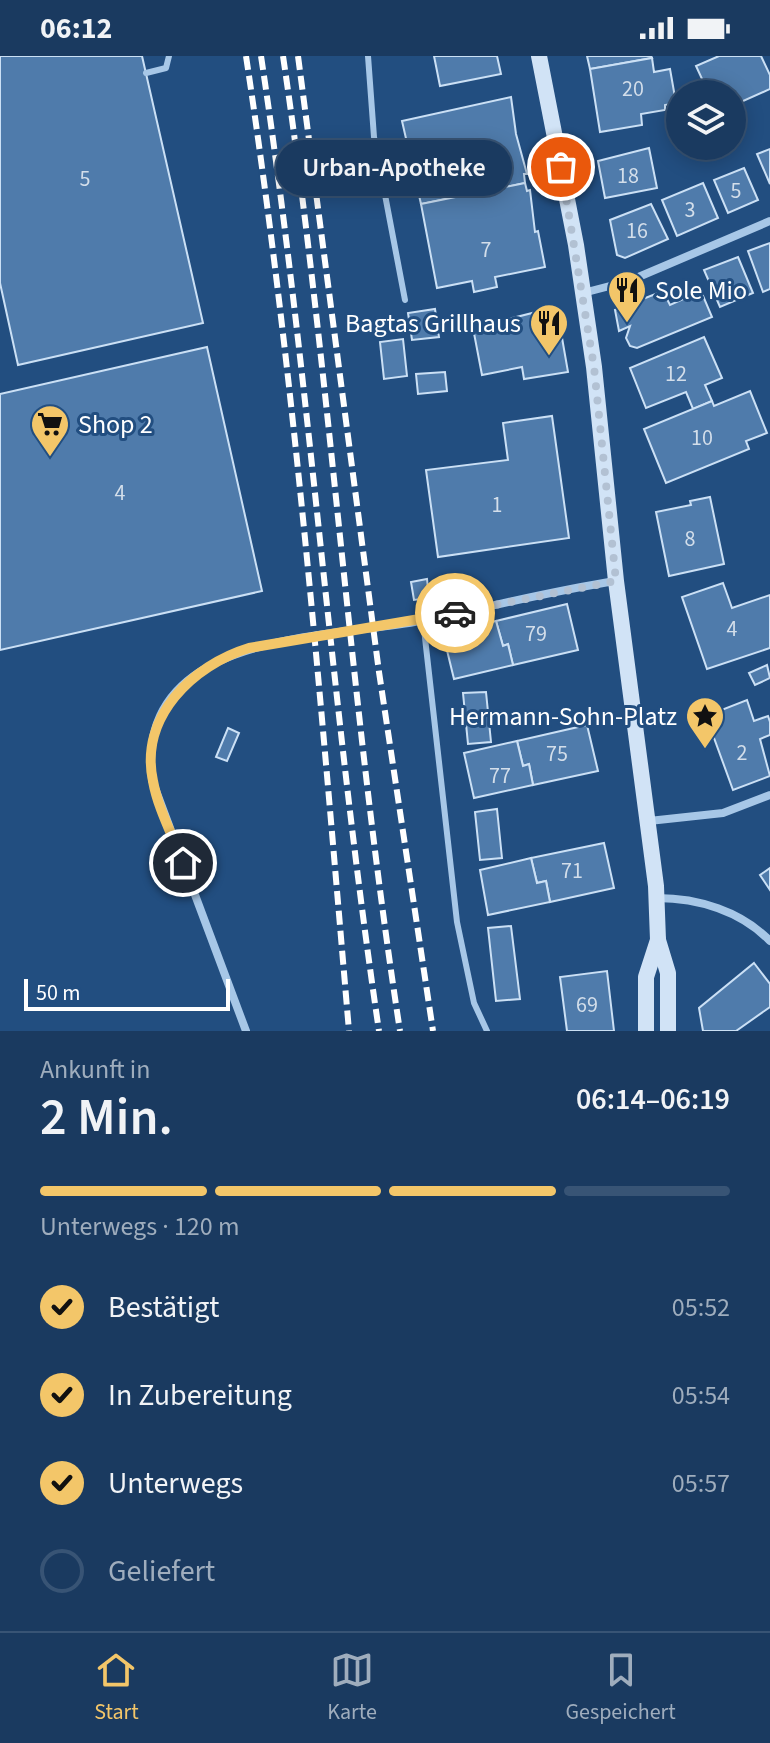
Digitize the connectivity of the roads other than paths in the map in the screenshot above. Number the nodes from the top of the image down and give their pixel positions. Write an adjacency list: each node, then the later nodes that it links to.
1 (169, 56): 4 (lane)
2 (368, 56): 7 (lane)
3 (539, 56): 6 (main road)
4 (146, 73)
5 (770, 221): 6 (street)
6 (583, 293): 8 (main road)
7 (405, 300)
8 (616, 581): 9 (street); 11 (main road)
9 (423, 620): 15 (street); 16 (lane)
10 (770, 795): 11 (street)
11 (649, 821): 12 (main road)
12 (657, 898): 13 (main road); 14 (street)
13 (658, 940): 17 (main road); 18 (main road)
14 (770, 941)
15 (246, 1031)
16 (487, 1031)
17 (646, 1031)
18 (668, 1031)

